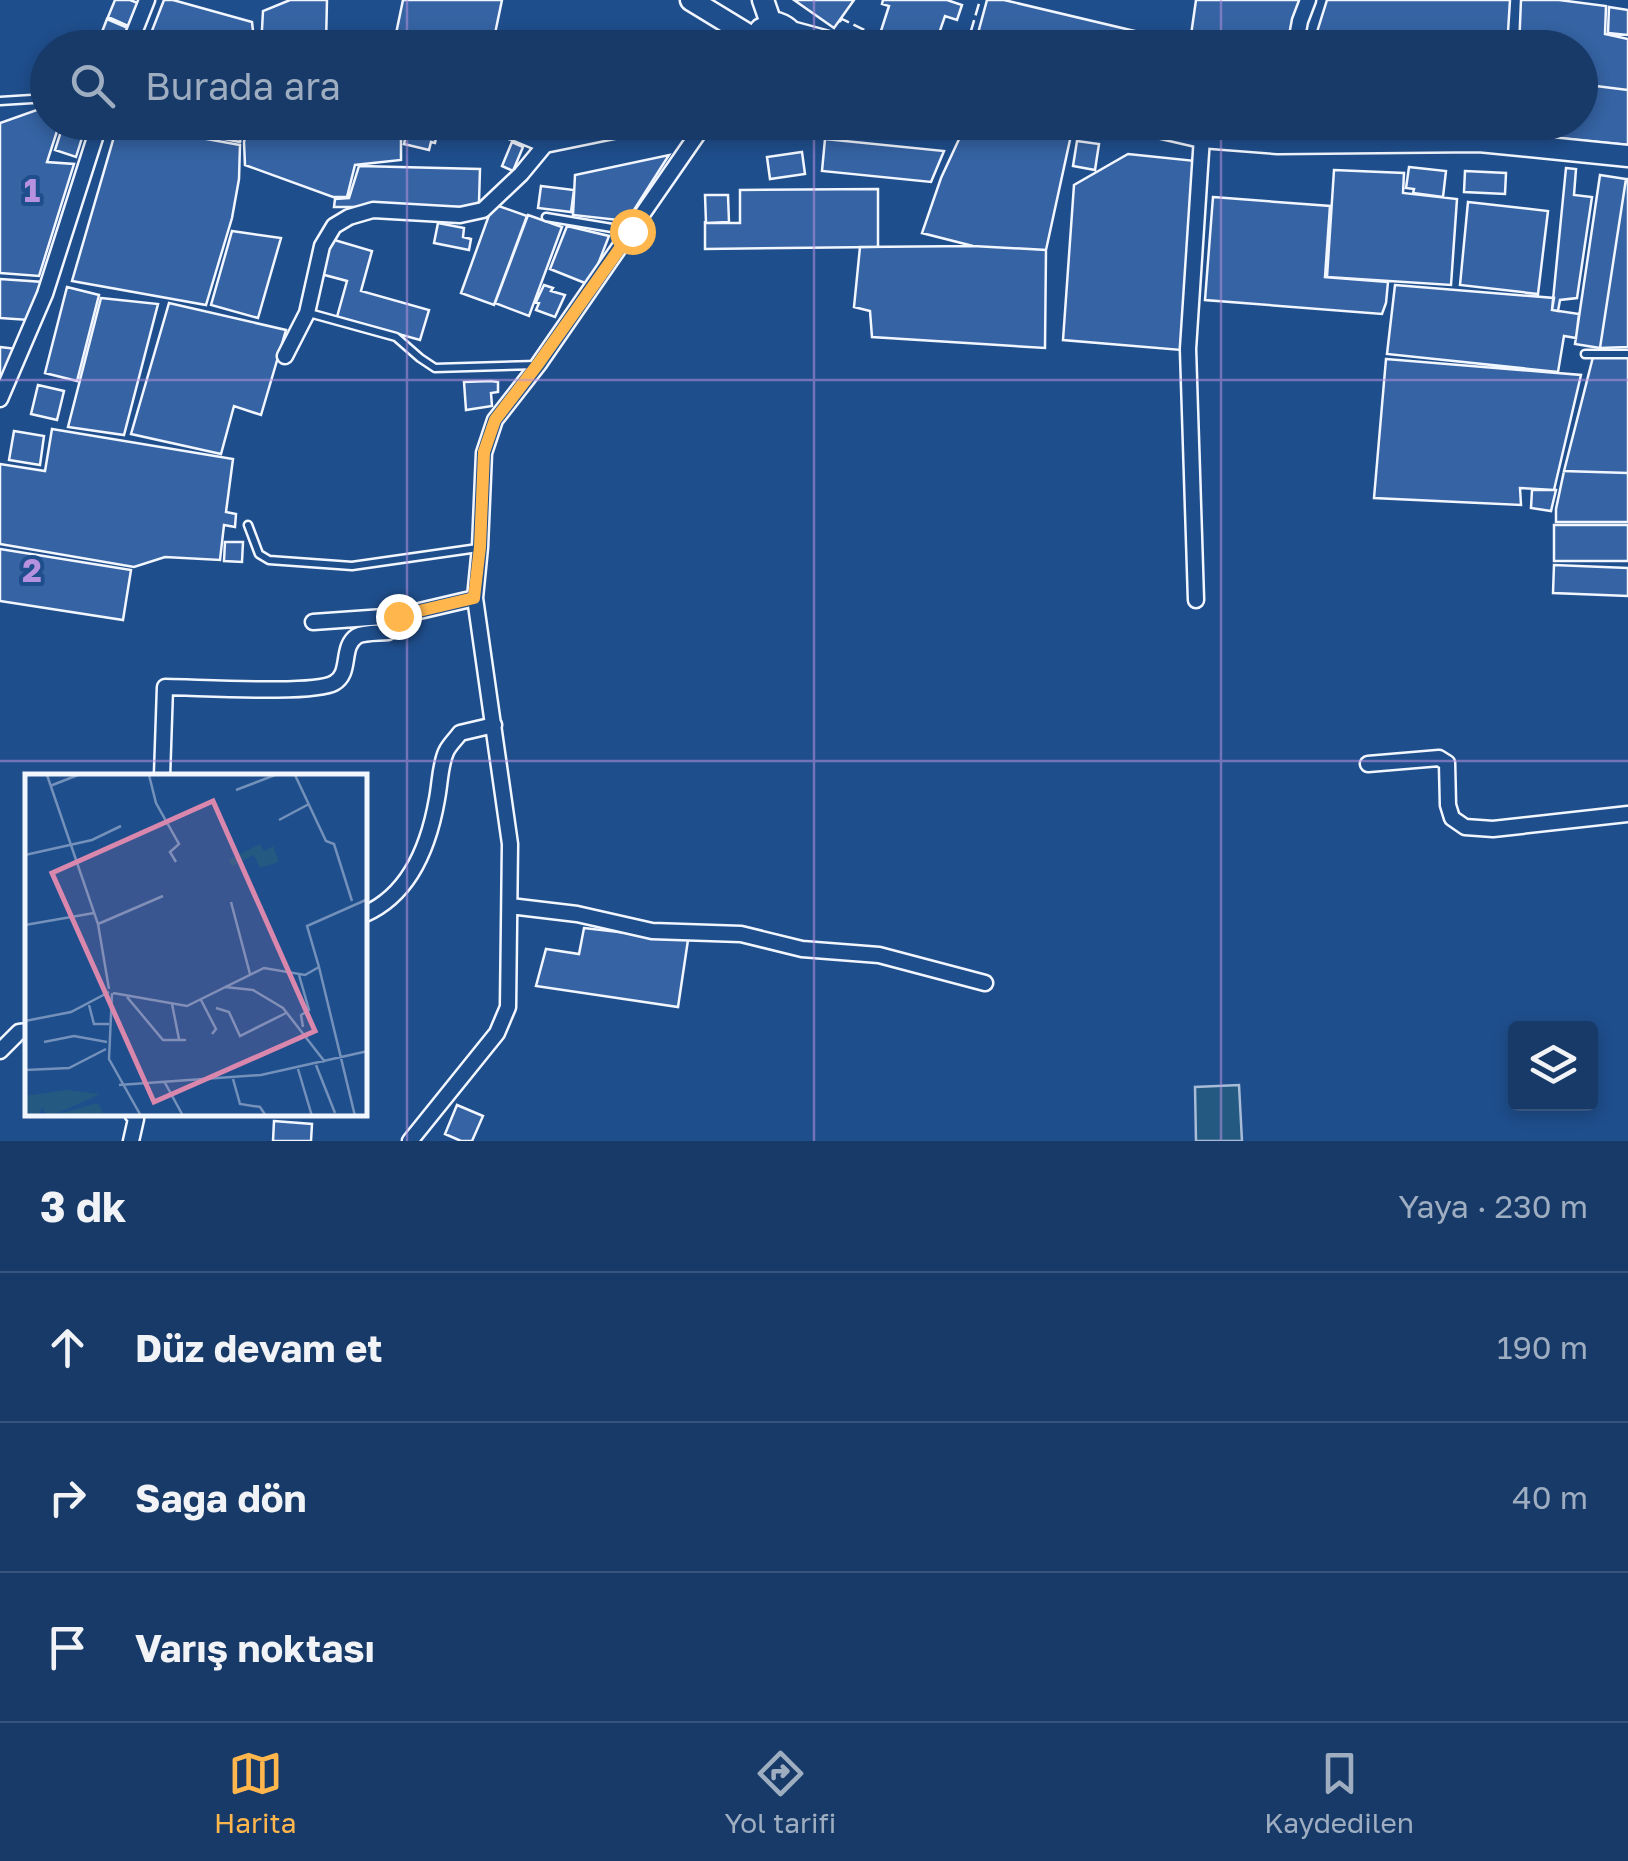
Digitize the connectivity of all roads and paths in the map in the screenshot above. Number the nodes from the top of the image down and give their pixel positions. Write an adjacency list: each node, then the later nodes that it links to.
1 (146, 0): 6 (street)
2 (691, 0): 7 (street)
3 (763, 0): 5 (street)
4 (1308, 0): 10 (street)
5 (771, 24): 8 (street); 9 (street)
6 (135, 30)
7 (736, 30)
8 (761, 30)
9 (786, 30)
10 (1298, 30)
11 (30, 99): 12 (lane)
12 (0, 101)
13 (94, 140): 28 (street)
14 (533, 140): 19 (street)
15 (569, 140): 19 (street)
16 (694, 140): 22 (street)
17 (1202, 140): 32 (street)
18 (1457, 140): 20 (street)
19 (545, 145): 23 (street)
20 (1628, 156)
21 (546, 217): 22 (lane)
22 (632, 231): 27 (street)
23 (307, 313): 26 (street); 27 (lane)
24 (1584, 354): 25 (lane)
25 (1628, 354)
26 (285, 356)
27 (538, 364): 30 (street)
28 (0, 399)
29 (248, 525): 30 (lane)
30 (480, 547): 31 (street)
31 (474, 598): 33 (street); 35 (street)
32 (1196, 600)
33 (398, 616): 34 (street); 37 (street)
34 (313, 622)
35 (494, 725): 39 (street); 40 (street)
36 (1368, 764): 38 (street)
37 (162, 774)
38 (1628, 814)
39 (510, 906): 41 (street); 46 (street)
40 (368, 913)
41 (985, 983)
42 (25, 1031): 43 (street)
43 (0, 1051)
44 (134, 1116): 45 (street)
45 (131, 1141)
46 (410, 1141)

